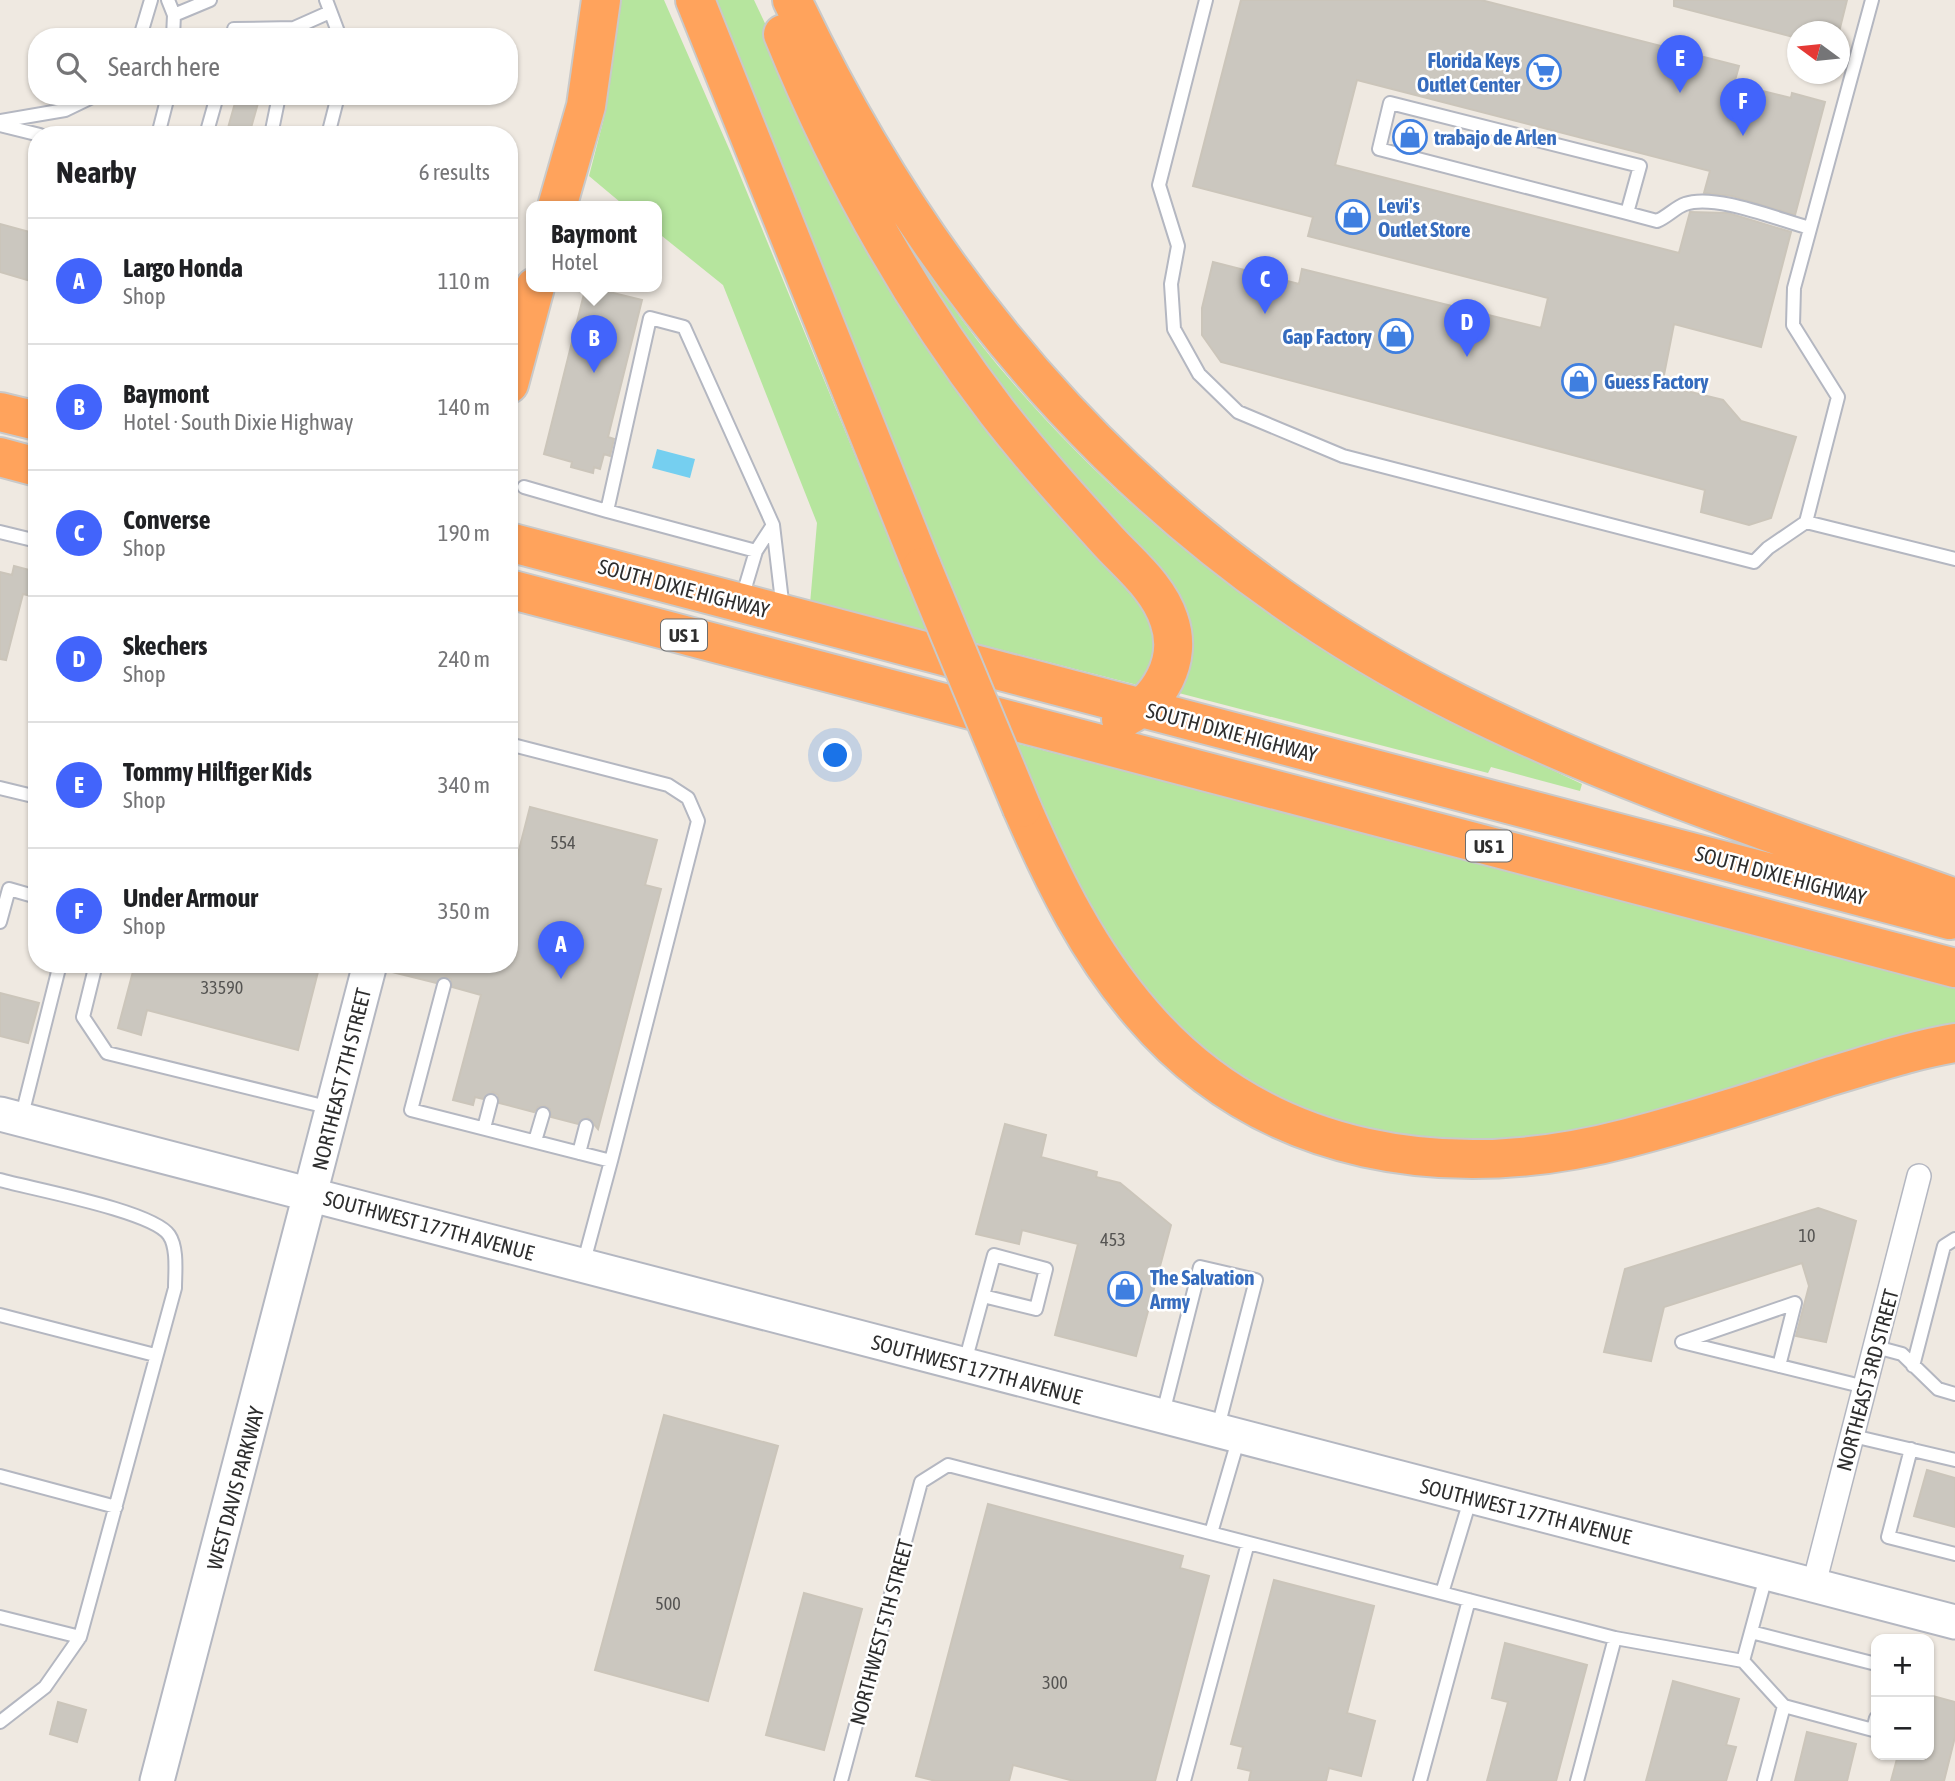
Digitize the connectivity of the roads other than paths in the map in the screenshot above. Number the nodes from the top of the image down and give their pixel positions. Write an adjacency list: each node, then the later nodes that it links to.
1 (151, 0): 12 (lane)
2 (169, 0): 11 (lane)
3 (211, 0): 11 (lane)
4 (601, 0): 27 (highway)
5 (695, 0): 60 (highway, bridge)
6 (769, 0): 46 (highway)
7 (792, 0): 52 (highway)
8 (1206, 0): 36 (lane)
9 (1872, 0): 29 (lane)
10 (328, 6): 14 (lane); 15 (lane)
11 (174, 15): 13 (lane)
12 (143, 28)
13 (173, 28)
14 (298, 28)
15 (337, 28)
16 (75, 105): 21 (lane)
17 (166, 105): 22 (lane)
18 (214, 105): 23 (lane)
19 (277, 105): 24 (lane)
20 (336, 105): 25 (lane)
21 (0, 123): 26 (lane)
22 (160, 126)
23 (208, 126)
24 (273, 126)
25 (330, 126)
26 (28, 131)
27 (558, 201)
28 (1627, 213): 28 (lane); 29 (lane)
29 (1810, 228): 36 (lane)
30 (534, 292): 31 (highway)
31 (518, 350)
32 (0, 457): 33 (highway)
33 (28, 465)
34 (524, 487): 35 (lane)
35 (607, 511): 37 (lane); 41 (lane)
36 (1806, 522): 42 (lane)
37 (773, 526): 41 (lane); 45 (lane)
38 (0, 532): 39 (lane)
39 (28, 539)
40 (518, 544): 44 (highway, SOUTH DIXIE HIGHWAY / US 1)
41 (756, 551): 44 (lane)
42 (1955, 559)
43 (518, 591): 47 (highway, US 1)
44 (740, 602): 45 (highway, SOUTH DIXIE HIGHWAY / US 1)
45 (783, 614): 46 (highway, SOUTH DIXIE HIGHWAY / US 1)
46 (1141, 708): 47 (highway); 53 (highway, SOUTH DIXIE HIGHWAY / US 1)
47 (1023, 723): 55 (highway, US 1)
48 (518, 746): 69 (lane)
49 (0, 788): 50 (lane)
50 (28, 795)
51 (28, 895): 54 (lane)
52 (1955, 898)
53 (1955, 921)
54 (0, 922)
55 (1955, 968)
56 (57, 973): 64 (lane)
57 (94, 973): 62 (lane)
58 (368, 973): 62 (main road, NORTHEAST 7TH STREET)
59 (444, 985): 66 (lane)
60 (1955, 1043)
61 (491, 1101): 66 (lane)
62 (333, 1108): 72 (main road, NORTHEAST 7TH STREET)
63 (543, 1115): 67 (lane)
64 (10, 1117): 72 (main road, SOUTHWEST 177TH AVENUE)
65 (586, 1126): 68 (lane)
66 (484, 1128): 67 (lane)
67 (535, 1142): 68 (lane)
68 (579, 1153): 69 (lane)
69 (611, 1161): 74 (lane)
70 (1920, 1176): 77 (street, NORTHEAST 3RD STREET)
71 (0, 1180): 78 (lane)
72 (312, 1194): 74 (main road, SOUTHWEST 177TH AVENUE); 109 (main road, WEST DAVIS PARKWAY)
73 (1955, 1239): 81 (lane)
74 (583, 1266): 79 (main road, SOUTHWEST 177TH AVENUE)
75 (983, 1296): 75 (lane); 79 (lane)
76 (0, 1315): 78 (lane)
77 (1876, 1347): 81 (lane); 82 (street, NORTHEAST 3RD STREET)
78 (155, 1355): 91 (lane)
79 (964, 1366): 84 (main road, SOUTHWEST 177TH AVENUE)
80 (1779, 1366): 80 (lane); 82 (lane)
81 (1913, 1366): 83 (lane)
82 (1865, 1387): 86 (street, NORTHEAST 3RD STREET)
83 (1955, 1394)
84 (1162, 1417): 85 (main road, SOUTHWEST 177TH AVENUE); 85 (lane)
85 (1228, 1434): 90 (main road, SOUTHWEST 177TH AVENUE); 92 (lane)
86 (1853, 1436): 87 (lane); 96 (street, NORTHEAST 3RD STREET)
87 (1911, 1449): 88 (lane); 94 (lane)
88 (1955, 1460)
89 (0, 1476): 91 (lane)
90 (1471, 1497): 95 (main road, SOUTHWEST 177TH AVENUE); 97 (lane)
91 (116, 1507): 102 (lane)
92 (1211, 1533): 93 (lane); 110 (lane, NORTHWEST 5TH STREET)
93 (1248, 1543): 97 (lane); 111 (lane)
94 (1955, 1554)
95 (1768, 1573): 96 (main road, SOUTHWEST 177TH AVENUE); 101 (lane)
96 (1814, 1584): 99 (main road, SOUTHWEST 177TH AVENUE)
97 (1442, 1593): 98 (lane)
98 (1469, 1600): 103 (lane); 112 (lane)
99 (1953, 1616)
100 (0, 1617): 102 (lane)
101 (1751, 1632): 104 (lane); 105 (lane)
102 (80, 1637): 107 (lane)
103 (1615, 1638): 104 (lane); 113 (lane)
104 (1743, 1661): 106 (lane)
105 (1871, 1663)
106 (1784, 1706): 108 (lane); 114 (lane)
107 (0, 1722)
108 (1871, 1729)
109 (157, 1781)
110 (841, 1781)
111 (1184, 1781)
112 (1420, 1781)
113 (1577, 1781)
114 (1764, 1781)

